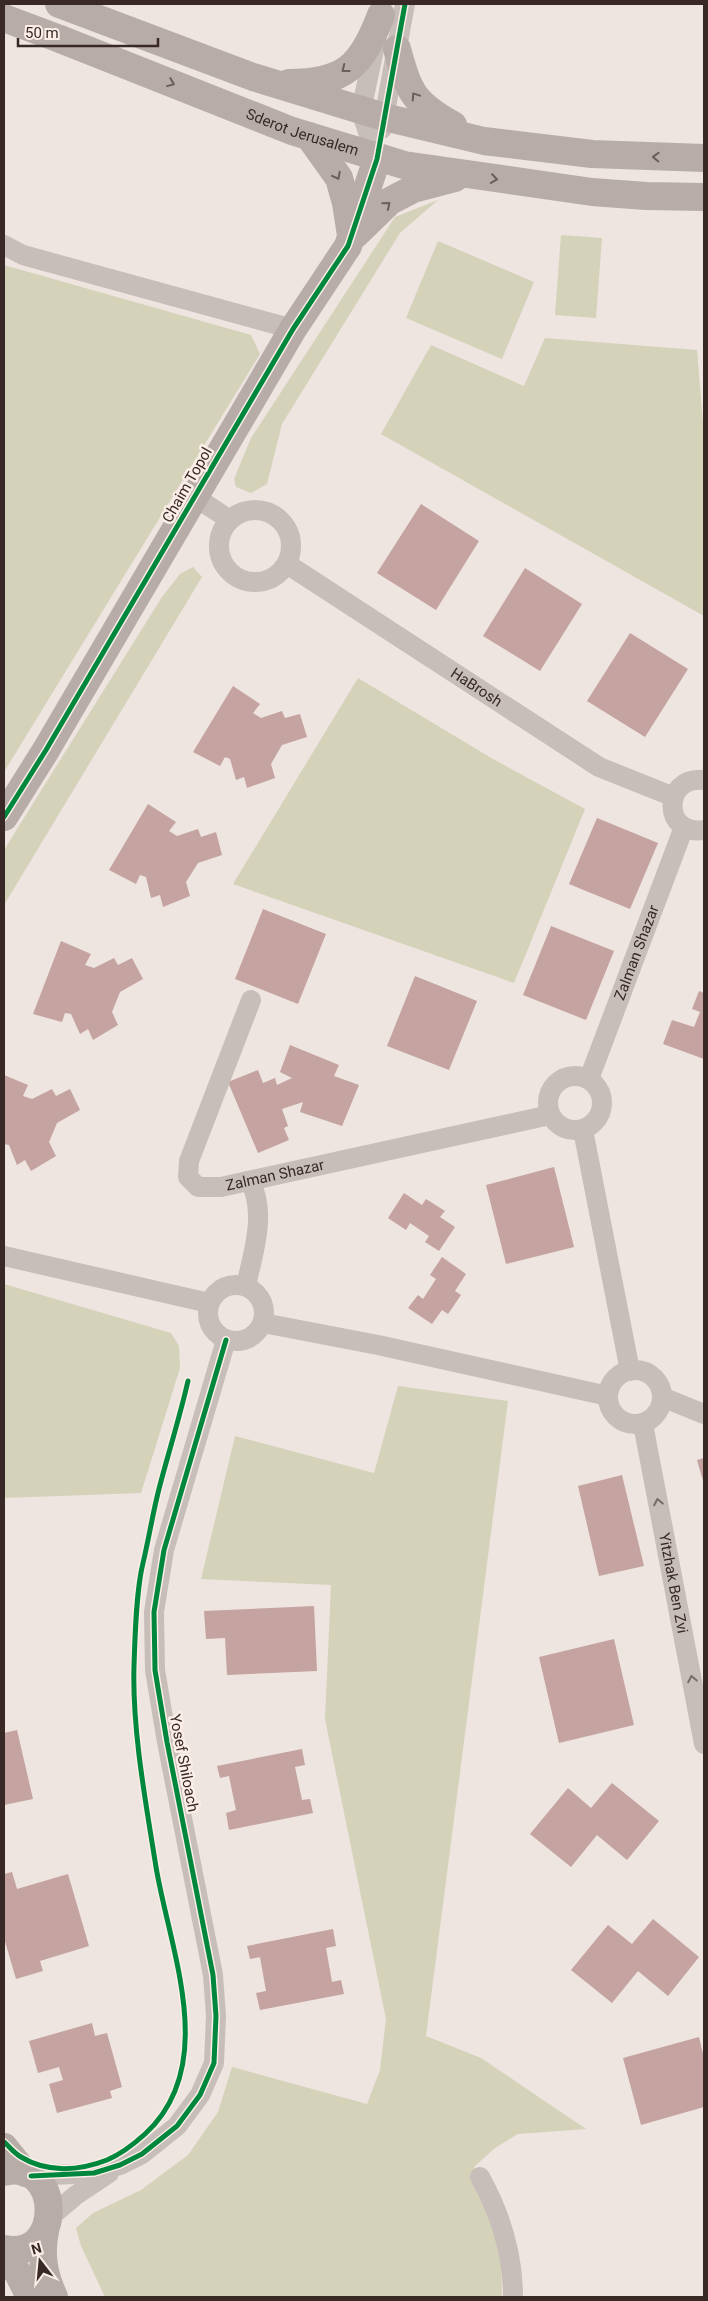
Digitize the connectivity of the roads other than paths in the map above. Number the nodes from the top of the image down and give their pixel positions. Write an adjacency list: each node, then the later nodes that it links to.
1 (8, 4): 6 (street)
2 (405, 4): 7 (street)
3 (69, 7): 8 (main road)
4 (382, 9): 8 (main road, one-way to 8); 9 (street)
5 (4, 18): 10 (main road, Sderot Jerusalem, one-way to 10, bridge)
6 (4, 23)
7 (397, 48): 9 (street); 11 (main road, one-way to 7)
8 (253, 77): 9 (main road)
9 (373, 114): 11 (main road); 13 (street)
10 (309, 136): 13 (main road, Sderot Jerusalem); 16 (main road, one-way to 16)
11 (484, 141): 12 (main road, one-way to 11)
12 (704, 158)
13 (377, 159): 14 (main road, Sderot Jerusalem); 16 (main road, Chaim Topol)
14 (466, 175): 15 (main road, Sderot Jerusalem, one-way to 15); 16 (main road, one-way to 14)
15 (704, 197)
16 (351, 238): 18 (main road, Chaim Topol)
17 (4, 245): 18 (street)
18 (293, 329): 19 (main road, Chaim Topol)
19 (195, 497): 20 (street); 24 (main road, Chaim Topol)
20 (230, 520): 21 (street); 21 (street)
21 (287, 564): 23 (street, HaBrosh)
22 (704, 780): 23 (street)
23 (674, 797): 25 (street)
24 (4, 817)
25 (684, 827): 26 (street); 28 (street, Zalman Shazar)
26 (704, 830)
27 (251, 1000): 31 (street, Zalman Shazar)
28 (589, 1079): 29 (street); 30 (street)
29 (550, 1115): 30 (street); 31 (street, Zalman Shazar)
30 (583, 1130): 37 (street)
31 (250, 1180): 33 (street)
32 (4, 1256): 34 (street)
33 (246, 1286): 34 (street); 35 (street)
34 (209, 1303): 36 (street)
35 (262, 1323): 36 (street); 38 (street)
36 (226, 1340): 44 (street, Yosef Shiloach)
37 (630, 1371): 38 (street); 39 (street)
38 (608, 1396): 41 (street)
39 (662, 1396): 40 (street); 41 (street)
40 (704, 1414)
41 (642, 1424): 42 (street, Yitzhak Ben Zvi, one-way to 41)
42 (704, 1744)
43 (4, 2146): 45 (main road)
44 (128, 2161): 45 (street); 47 (street)
45 (20, 2174): 47 (main road)
46 (480, 2177): 52 (street)
47 (47, 2225): 48 (main road); 51 (main road)
48 (4, 2249)
49 (4, 2256): 50 (main road)
50 (30, 2297)
51 (54, 2297)
52 (513, 2297)

